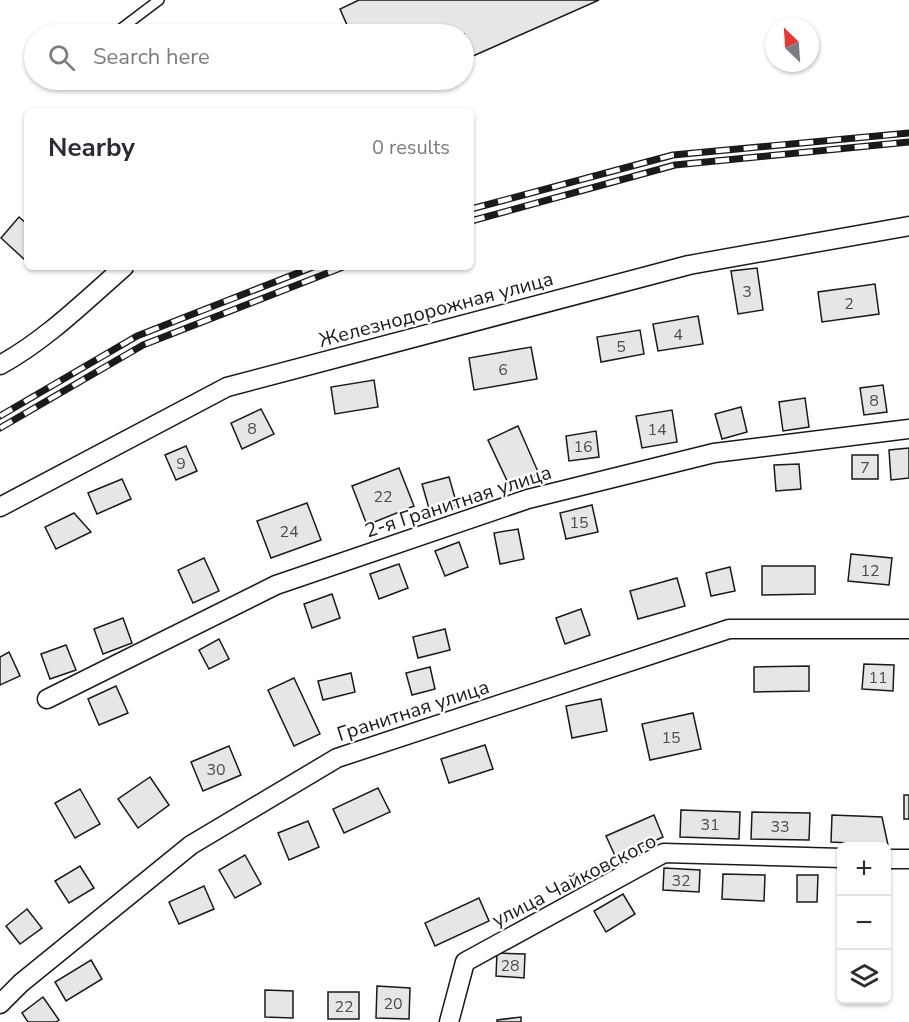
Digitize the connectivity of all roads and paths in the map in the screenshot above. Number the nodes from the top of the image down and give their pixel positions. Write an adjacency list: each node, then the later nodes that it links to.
1 (159, 0): 2 (lane)
2 (127, 24)
3 (909, 226): 7 (street, Железнодорожная улица)
4 (120, 270): 5 (street)
5 (0, 365)
6 (909, 429): 9 (street, 2-я Гранитная улица)
7 (0, 507)
8 (909, 629): 13 (street, Гранитная улица)
9 (47, 699)
10 (837, 858): 14 (street, улица Чайковского)
11 (891, 859): 12 (street)
12 (909, 859)
13 (0, 1004)
14 (448, 1022)

